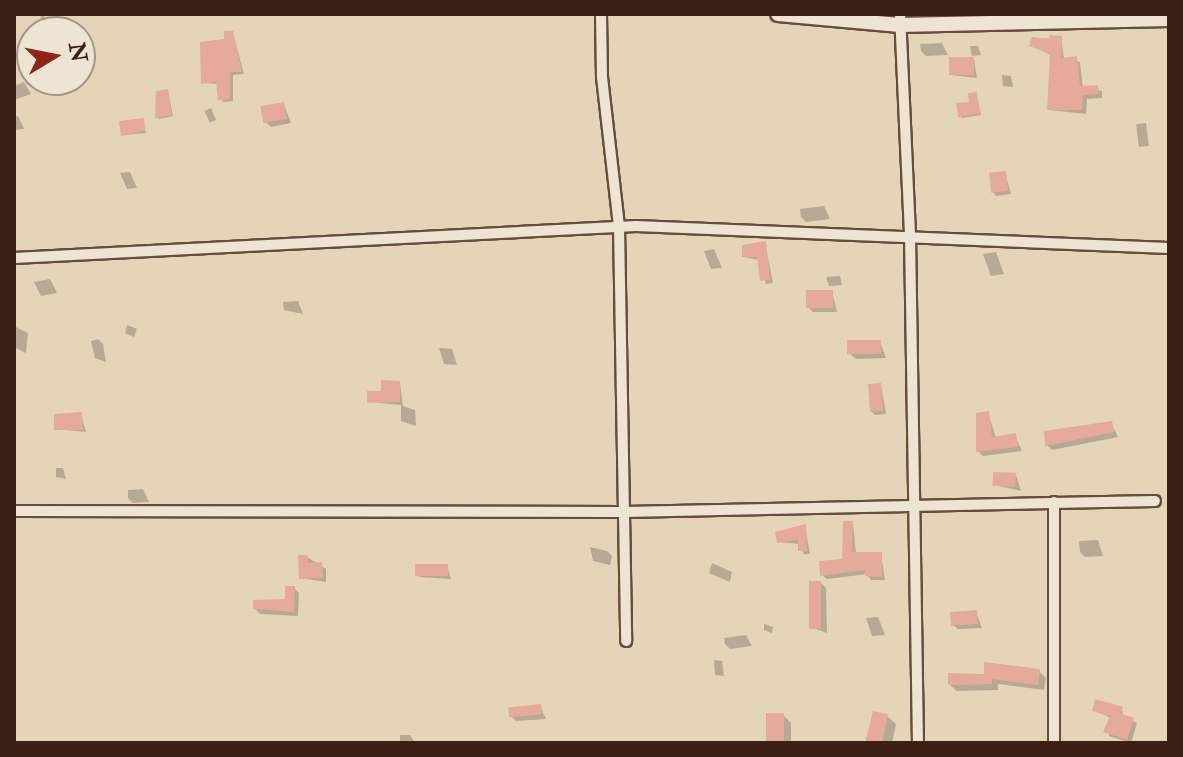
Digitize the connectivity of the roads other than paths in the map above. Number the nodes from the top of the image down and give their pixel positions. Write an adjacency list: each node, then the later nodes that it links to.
1 (601, 14): 5 (street)
2 (778, 14): 4 (street)
3 (1169, 19): 4 (street)
4 (900, 20): 6 (street)
5 (619, 227): 6 (street); 8 (street); 13 (street)
6 (910, 235): 7 (street); 11 (street)
7 (1169, 248)
8 (14, 258)
9 (1155, 501): 10 (street)
10 (1054, 502): 11 (street); 16 (street)
11 (913, 503): 13 (street); 15 (street)
12 (14, 511): 13 (street)
13 (624, 512): 14 (street)
14 (626, 641)
15 (918, 743)
16 (1054, 743)

